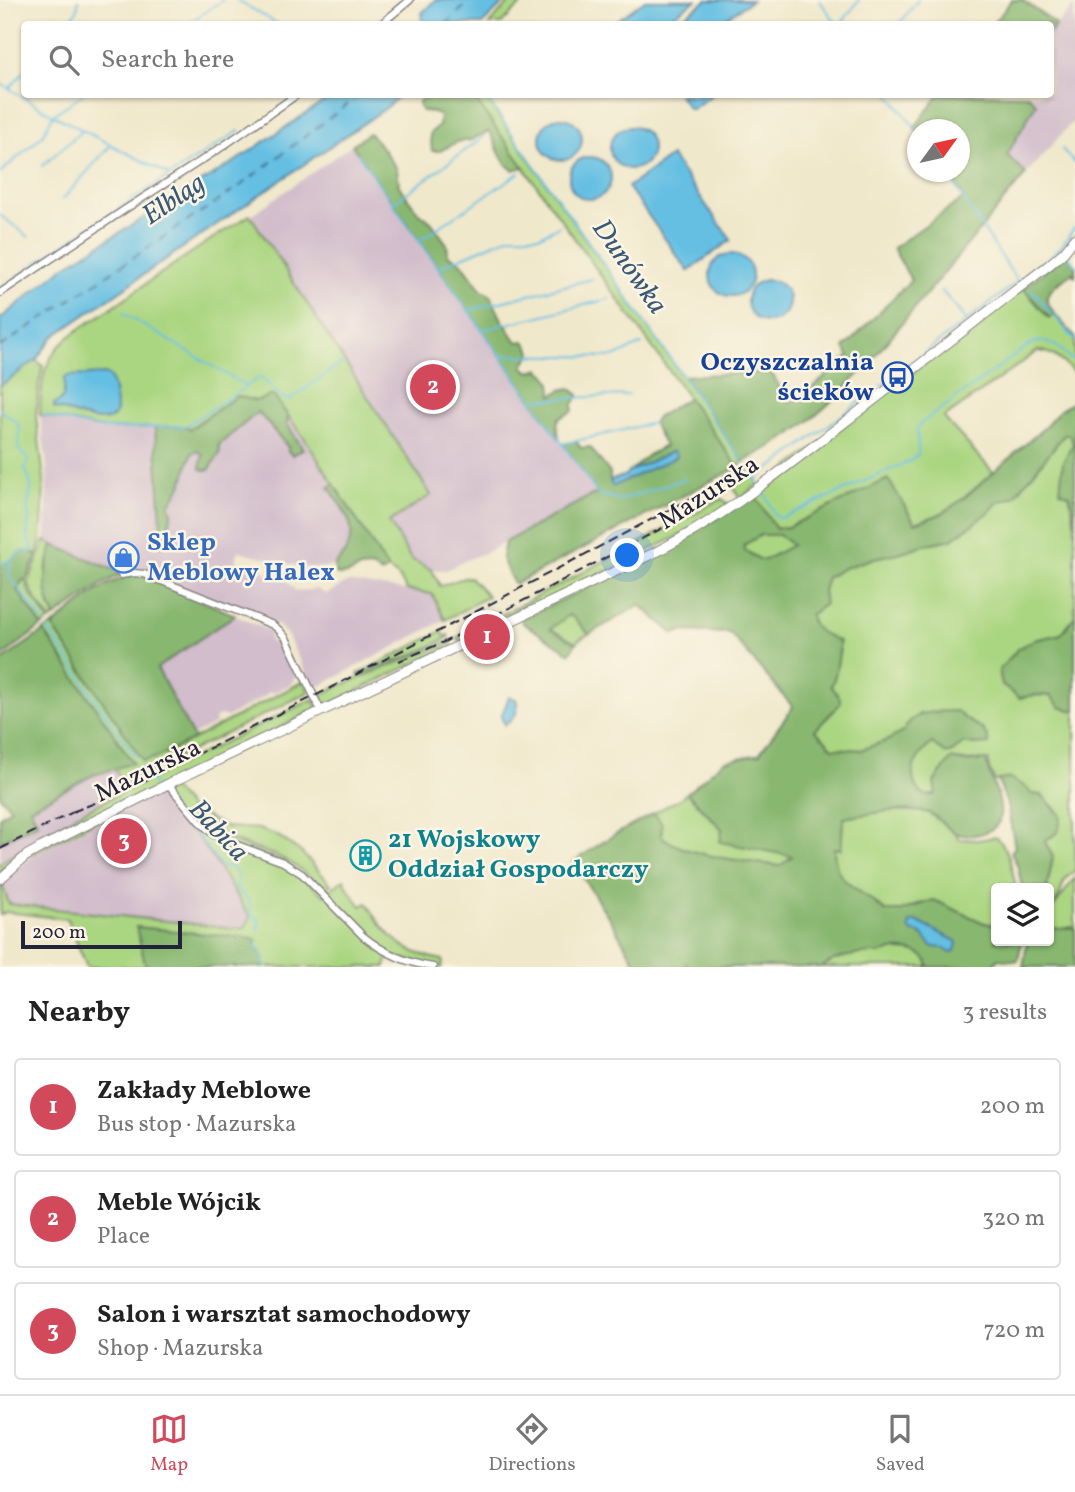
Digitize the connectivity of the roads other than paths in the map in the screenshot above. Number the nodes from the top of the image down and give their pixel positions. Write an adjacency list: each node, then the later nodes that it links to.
1 (410, 0): 2 (street)
2 (385, 21)
3 (292, 98): 5 (street)
4 (1075, 238): 7 (main road, Mazurska)
5 (0, 293)
6 (121, 575): 7 (street)
7 (321, 711): 8 (main road, Mazurska)
8 (168, 784): 9 (main road, Mazurska); 10 (street)
9 (0, 879)
10 (433, 967)

